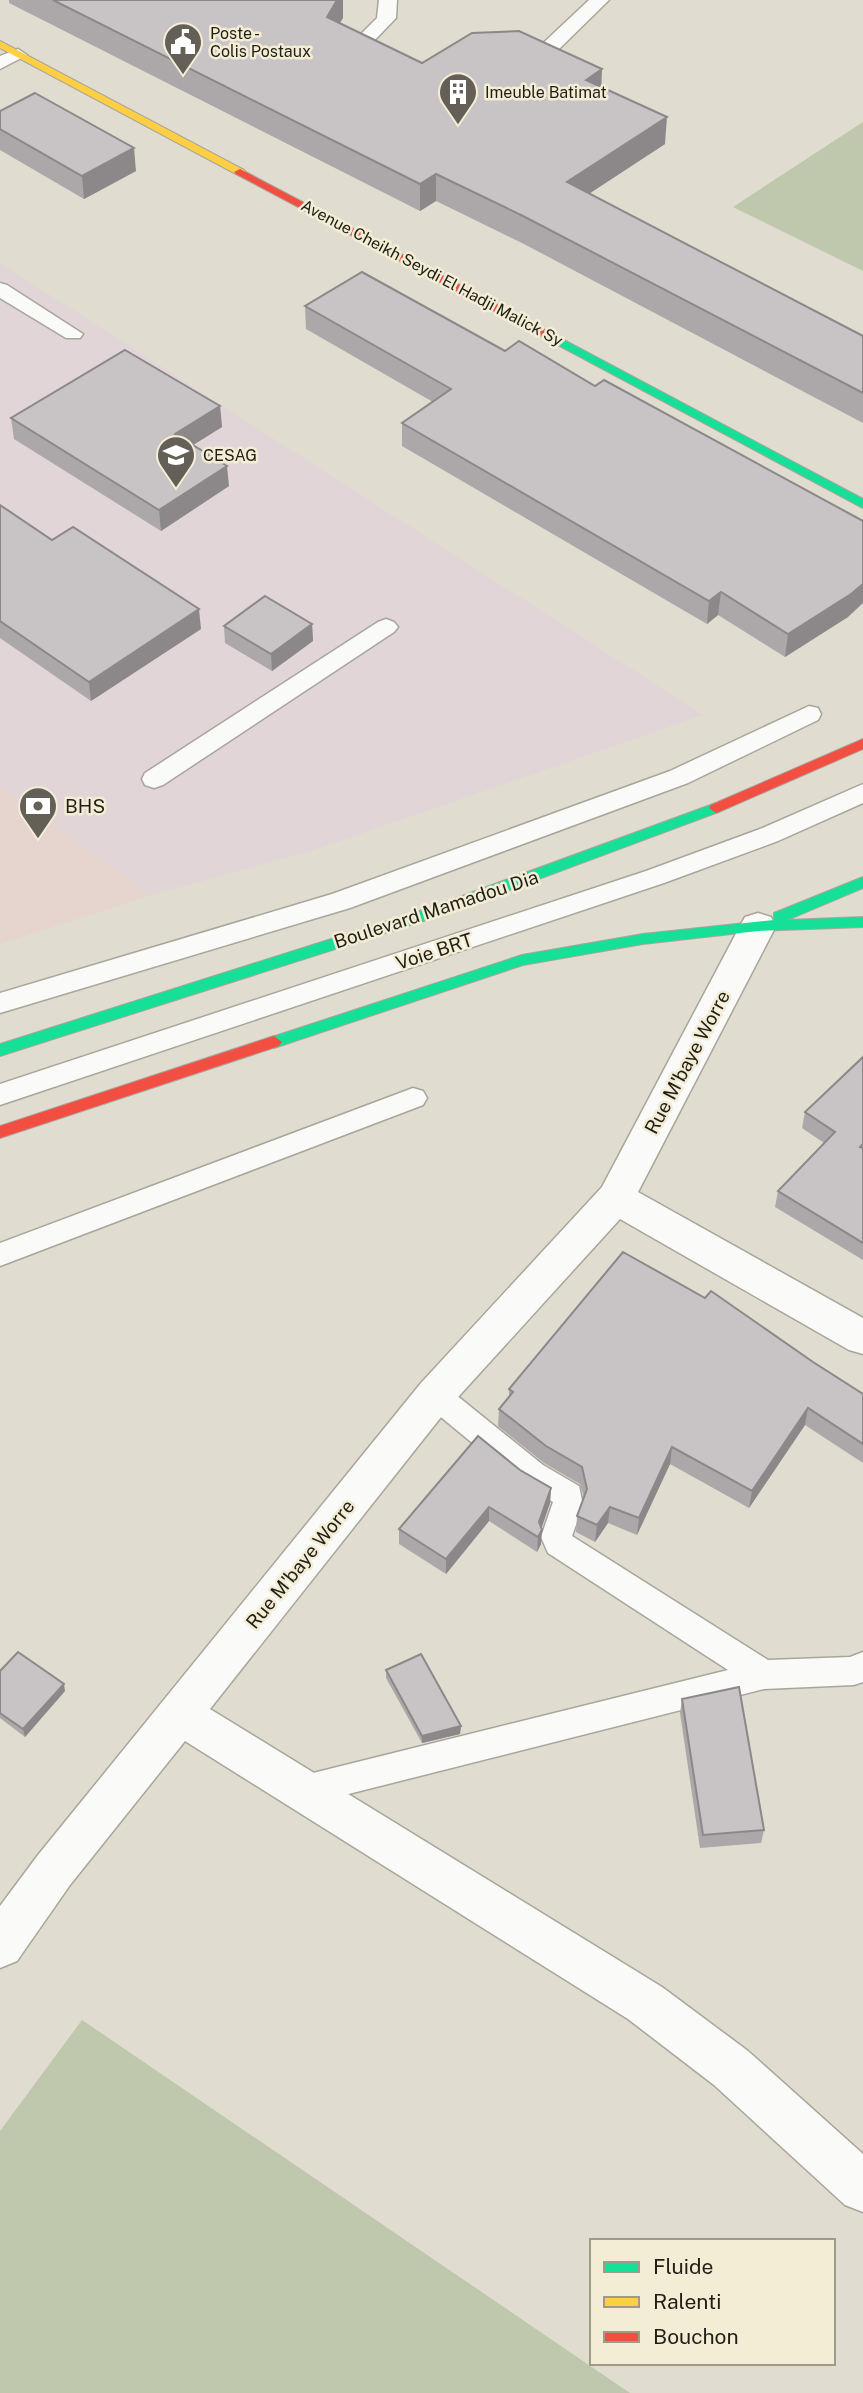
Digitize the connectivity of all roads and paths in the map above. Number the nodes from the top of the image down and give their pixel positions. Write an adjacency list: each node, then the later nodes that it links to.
1 (388, 0): 3 (lane)
2 (600, 0): 5 (lane)
3 (365, 39)
4 (0, 44): 6 (street, Avenue Cheikh Seydi El Hadji Malick Sy)
5 (546, 51)
6 (18, 55): 7 (lane); 10 (street, Avenue Cheikh Seydi El Hadji Malick Sy)
7 (0, 63)
8 (0, 289): 9 (lane)
9 (74, 334)
10 (863, 504)
11 (386, 627): 14 (lane)
12 (809, 714): 19 (lane)
13 (863, 744): 20 (street, Boulevard Mamadou Dia)
14 (154, 779)
15 (863, 793): 21 (lane, Voie BRT)
16 (863, 882): 18 (street)
17 (863, 922): 18 (street)
18 (758, 926): 23 (street); 24 (street, Rue M'baye Worre)
19 (0, 1003)
20 (0, 1050)
21 (0, 1094)
22 (413, 1098): 25 (lane)
23 (0, 1132)
24 (616, 1198): 26 (street); 27 (street, Rue M'baye Worre)
25 (0, 1255)
26 (863, 1338)
27 (435, 1395): 29 (lane); 30 (street, Rue M'baye Worre)
28 (863, 1666): 29 (lane)
29 (764, 1675): 31 (lane)
30 (180, 1714): 31 (street); 32 (street, Rue M'baye Worre)
31 (305, 1790): 33 (street)
32 (0, 1945)
33 (863, 2187)

